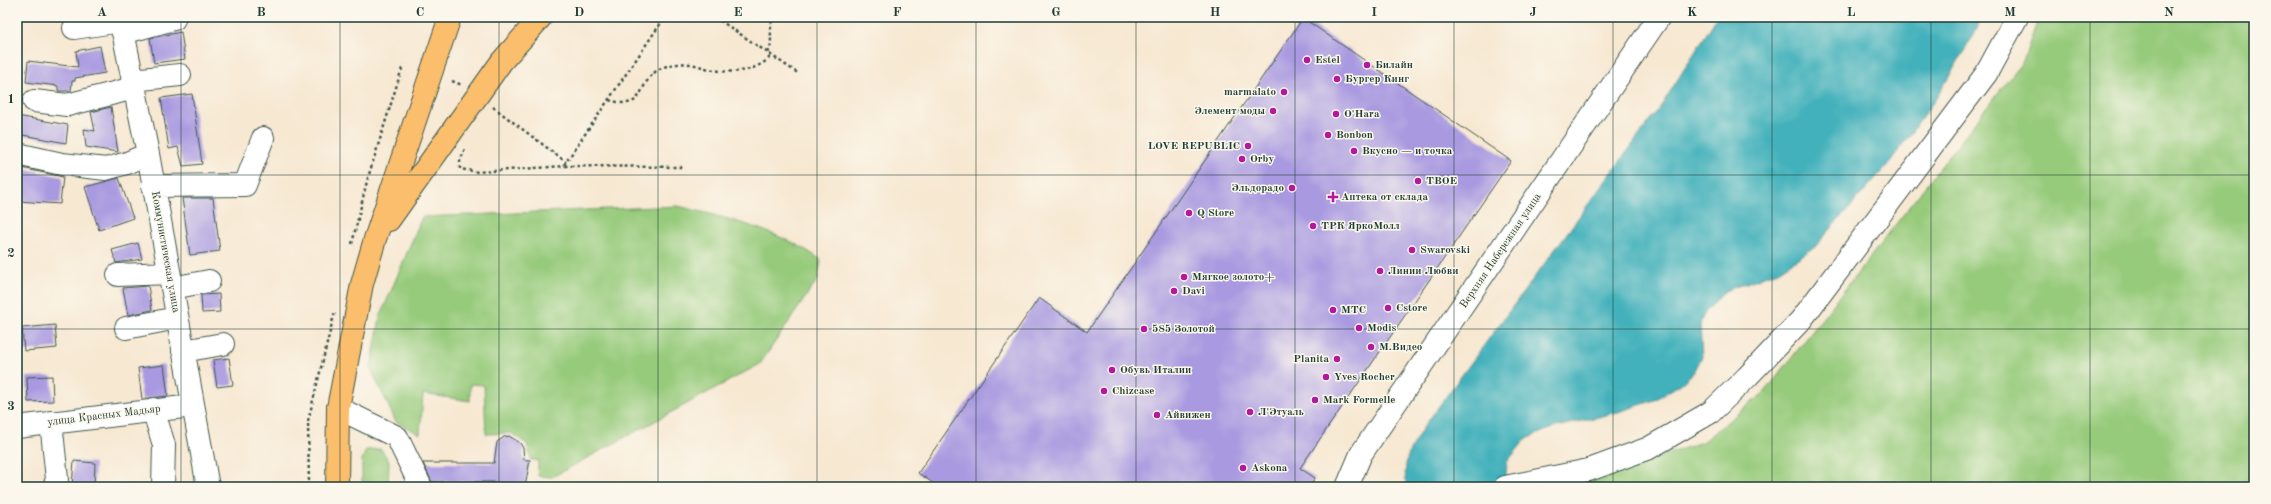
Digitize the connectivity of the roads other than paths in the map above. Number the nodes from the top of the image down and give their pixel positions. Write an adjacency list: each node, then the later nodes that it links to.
1 (450, 17): 15 (main road)
2 (541, 17): 15 (main road)
3 (1659, 17): 33 (street, Верхняя Набережная улица)
4 (2017, 17): 35 (street)
5 (174, 19): 6 (street)
6 (121, 24): 7 (street); 9 (street, Коммунистическая улица)
7 (74, 28)
8 (180, 75): 9 (street)
9 (133, 84): 10 (street); 13 (street, Коммунистическая улица)
10 (34, 101)
11 (263, 138): 14 (street)
12 (17, 154): 13 (street)
13 (148, 154): 14 (street, Коммунистическая улица)
14 (153, 186): 17 (street, Коммунистическая улица)
15 (375, 239): 24 (main road)
16 (118, 276): 17 (street)
17 (171, 280): 18 (street); 19 (street, Коммунистическая улица)
18 (209, 281)
19 (177, 318): 20 (street); 22 (street, Коммунистическая улица)
20 (126, 328)
21 (223, 344): 22 (street)
22 (183, 351): 23 (street, Коммунистическая улица)
23 (192, 406): 25 (street, улица Красных Мадьяр); 30 (street, Коммунистическая улица)
24 (338, 408): 31 (main road); 32 (street)
25 (152, 409): 26 (street, улица Красных Мадьяр); 29 (street)
26 (51, 422): 27 (street, улица Красных Мадьяр); 28 (street)
27 (17, 427)
28 (54, 487)
29 (163, 487)
30 (208, 487)
31 (337, 487)
32 (421, 487)
33 (1347, 487)
34 (1505, 487): 35 (street)
35 (1509, 487)

